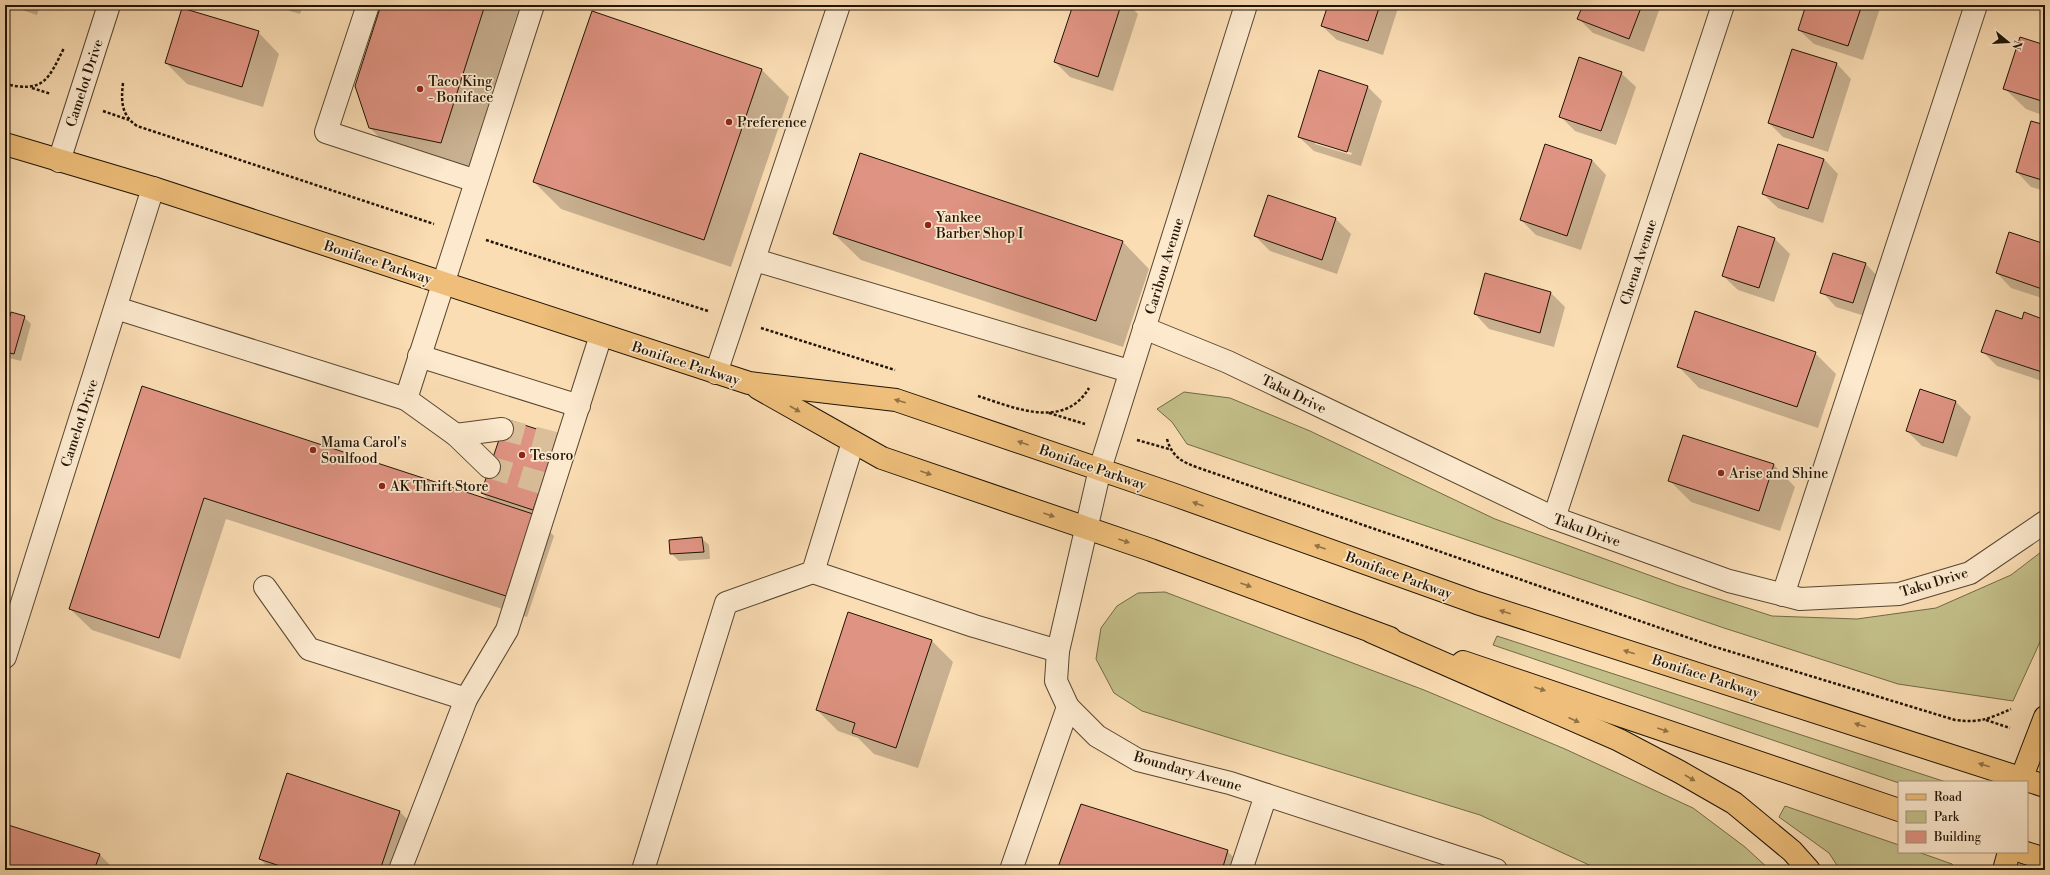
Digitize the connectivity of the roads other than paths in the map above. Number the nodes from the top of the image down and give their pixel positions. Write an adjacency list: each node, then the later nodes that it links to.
1 (109, 5): 9 (street, Camelot Drive)
2 (368, 5): 10 (street)
3 (533, 5): 10 (street)
4 (839, 5): 12 (street)
5 (1246, 5): 15 (street, Caribou Avenue)
6 (1723, 5): 28 (street, Chena Avenue)
7 (1976, 5): 33 (street)
8 (5, 144): 9 (main road, Boniface Parkway)
9 (59, 161): 11 (main road, Boniface Parkway)
10 (476, 181): 13 (street)
11 (154, 188): 13 (main road, Boniface Parkway); 14 (street, Camelot Drive)
12 (755, 260): 18 (street); 19 (street)
13 (443, 283): 16 (main road, Boniface Parkway); 17 (street)
14 (116, 308): 21 (street); 36 (street, Camelot Drive)
15 (1144, 328): 18 (street, Caribou Avenue); 28 (street, Taku Drive)
16 (601, 335): 19 (main road, Boniface Parkway); 22 (street)
17 (419, 356): 21 (street); 22 (street)
18 (1129, 371): 27 (street, Caribou Avenue)
19 (716, 373): 20 (main road, Boniface Parkway)
20 (749, 383): 25 (main road, Boniface Parkway, one-way to 25); 27 (main road, Boniface Parkway, one-way to 20)
21 (406, 399): 24 (street)
22 (579, 406): 37 (street)
23 (502, 429): 24 (street)
24 (456, 435): 26 (street)
25 (853, 442): 30 (main road, Boniface Parkway, one-way to 30); 31 (street)
26 (489, 467)
27 (1100, 469): 30 (street, Caribou Avenue); 40 (main road, Boniface Parkway, one-way to 27)
28 (1554, 518): 33 (street, Taku Drive)
29 (2045, 522): 33 (street, Taku Drive)
30 (1087, 528): 34 (main road, Boniface Parkway, one-way to 34); 35 (street, Boundary Aveune)
31 (813, 572): 35 (street); 49 (street)
32 (266, 587): 37 (street)
33 (1783, 595)
34 (1372, 632): 44 (main road, Boniface Parkway, one-way to 44); 53 (main road, one-way to 53)
35 (1058, 651): 38 (street, Boundary Aveune)
36 (5, 657)
37 (466, 699): 48 (street)
38 (1068, 707): 43 (street, Boundary Aveune); 50 (street)
39 (2045, 717): 40 (main road)
40 (2020, 779)
41 (2028, 781): 42 (main road, Boniface Parkway)
42 (2045, 786)
43 (1266, 795): 51 (street); 52 (street, Boundary Aveune)
44 (1898, 810)
45 (2009, 853): 54 (main road)
46 (2026, 853): 47 (main road)
47 (2045, 859)
48 (400, 870)
49 (643, 870)
50 (1011, 870)
51 (1241, 870)
52 (1496, 870)
53 (1809, 870)
54 (2004, 870)

